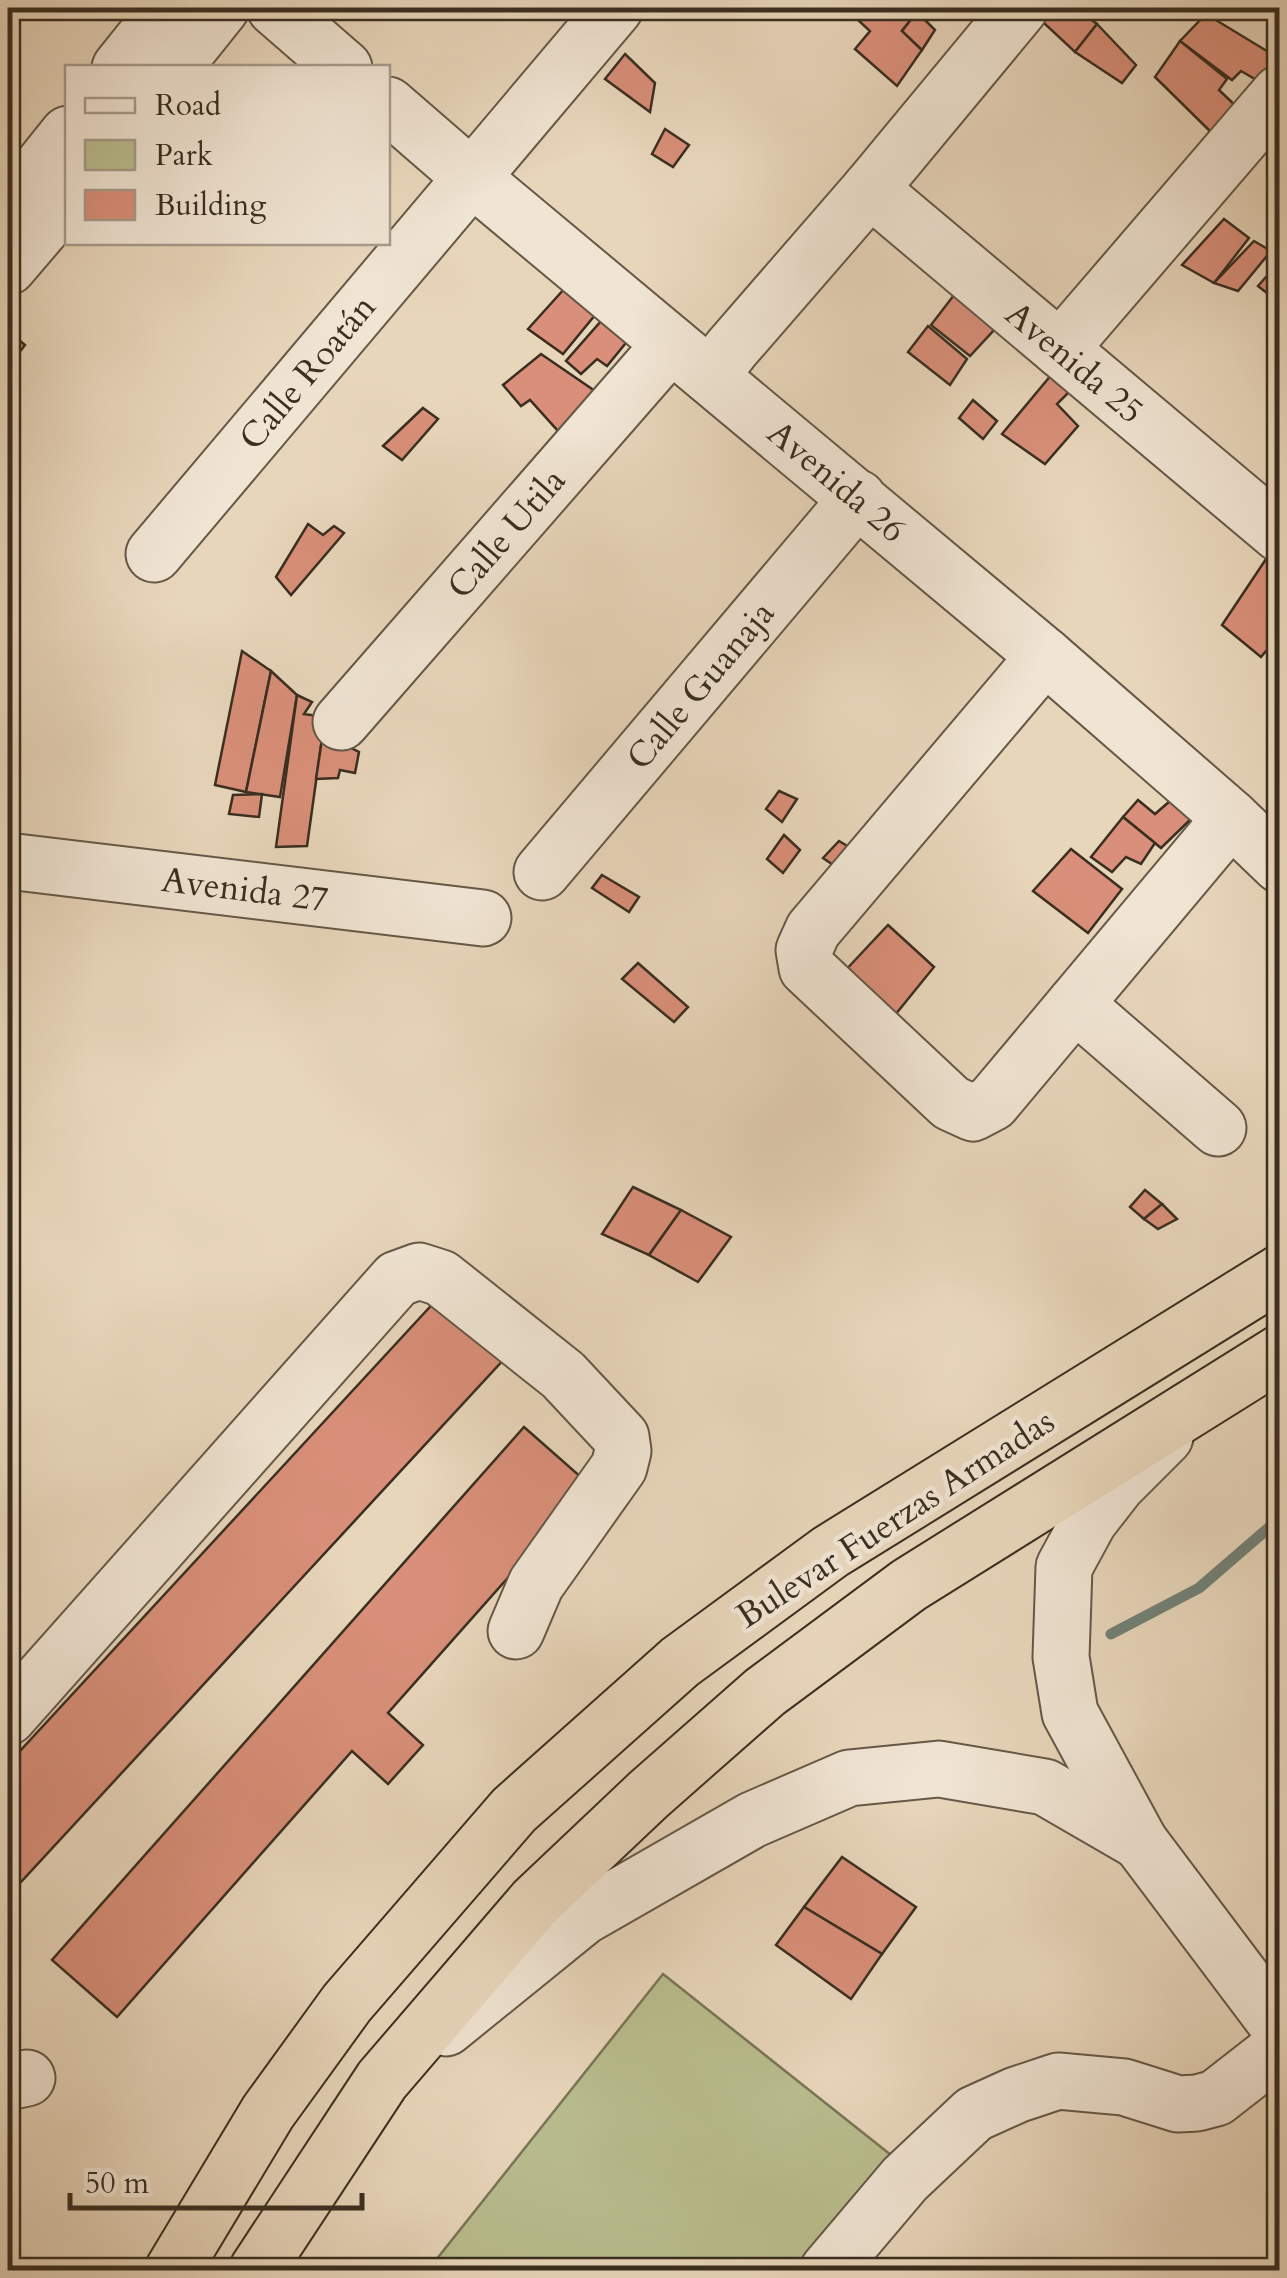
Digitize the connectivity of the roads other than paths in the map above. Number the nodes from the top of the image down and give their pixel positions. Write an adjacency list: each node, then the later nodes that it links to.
1 (168, 8): 6 (street)
2 (221, 8): 7 (street)
3 (275, 8): 8 (street)
4 (616, 8): 12 (street, Calle Roatán)
5 (1020, 8): 13 (street, Calle Utila)
6 (122, 65)
7 (176, 65)
8 (341, 65)
9 (1280, 93): 17 (street)
10 (390, 107): 12 (street, Avenida 26)
11 (65, 138): 15 (street)
12 (471, 178): 18 (street, Avenida 26); 21 (street, Calle Roatán)
13 (870, 189): 17 (street, Avenida 25); 18 (street, Calle Utila)
14 (65, 200): 16 (street)
15 (8, 209)
16 (8, 267)
17 (1060, 349): 20 (street, Avenida 25)
18 (690, 360): 19 (street, Avenida 26); 23 (street, Calle Utila)
19 (858, 498): 22 (street, Avenida 26); 27 (street, Calle Guanaja)
20 (1280, 534)
21 (154, 554)
22 (1045, 656): 24 (street, Avenida 26); 29 (street)
23 (341, 722)
24 (1231, 818): 26 (street, Avenida 26); 29 (street)
25 (8, 860): 28 (street, Avenida 27)
26 (1280, 864)
27 (542, 872)
28 (483, 918)
29 (1075, 1004): 30 (street)
30 (1218, 1128)
31 (1280, 1273): 40 (highway, Bulevar Fuerzas Armadas)
32 (1280, 1353): 33 (highway, Bulevar Fuerzas Armadas)
33 (1196, 1406): 36 (street); 39 (highway, Bulevar Fuerzas Armadas)
34 (516, 1631): 35 (street)
35 (8, 1717)
36 (1140, 1842): 37 (street); 39 (street)
37 (1280, 2028)
38 (1280, 2048): 42 (street)
39 (382, 2080): 41 (highway, Bulevar Fuerzas Armadas)
40 (173, 2270)
41 (256, 2270)
42 (828, 2270)

